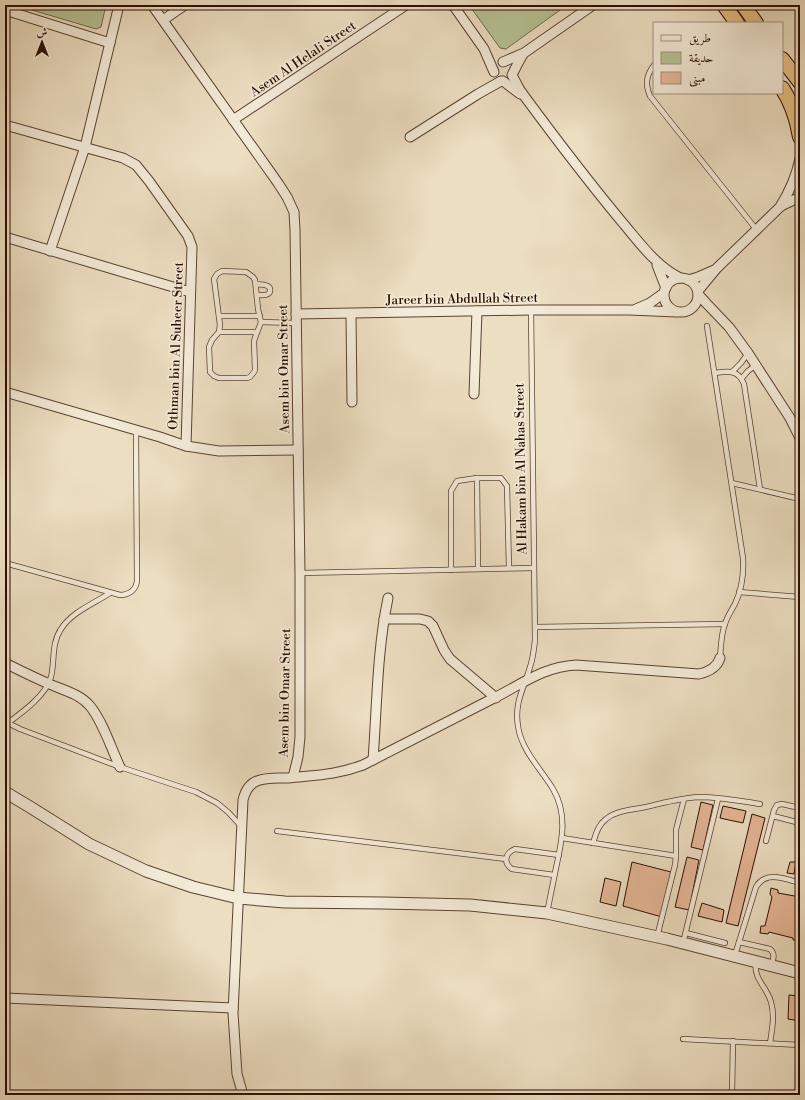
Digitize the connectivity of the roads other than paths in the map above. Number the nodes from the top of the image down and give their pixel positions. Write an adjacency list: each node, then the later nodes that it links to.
1 (119, 5): 14 (street)
2 (152, 5): 11 (street, Asem bin Omar Street)
3 (185, 5): 11 (street)
4 (406, 5): 27 (street, Asem Al Helali Street)
5 (452, 5): 15 (street)
6 (593, 5): 9 (street)
7 (724, 5): 12 (highway)
8 (744, 5): 13 (highway)
9 (582, 8): 16 (street)
10 (5, 10): 14 (street)
11 (163, 20): 27 (street, Asem bin Omar Street)
12 (736, 22)
13 (755, 22)
14 (110, 43): 31 (street)
15 (484, 49): 18 (street); 20 (street)
16 (524, 53): 18 (street); 21 (street)
17 (783, 60): 23 (highway)
18 (502, 63): 20 (street); 21 (street)
19 (653, 66): 35 (lane)
20 (494, 72): 22 (street); 25 (street)
21 (513, 74): 22 (street); 26 (street)
22 (502, 81): 25 (street); 26 (street)
23 (800, 82)
24 (783, 90): 30 (highway)
25 (478, 94): 29 (street)
26 (525, 97): 38 (street)
27 (233, 120): 55 (street, Asem bin Omar Street)
28 (5, 124): 31 (street)
29 (410, 137)
30 (800, 137)
31 (85, 147): 37 (street); 43 (street, Othman bin Al Suheer Street)
32 (800, 159): 34 (street)
33 (800, 197): 34 (street)
34 (780, 207): 35 (street)
35 (756, 229): 39 (street)
36 (5, 237): 37 (street)
37 (50, 251): 43 (street)
38 (656, 262): 40 (street); 42 (street)
39 (717, 268): 40 (street); 44 (street)
40 (684, 279): 42 (street); 44 (street)
41 (256, 284): 45 (lane); 45 (lane); 53 (lane)
42 (665, 290): 48 (street, Jareer bin Abdullah Street); 50 (street)
43 (190, 292): 70 (street, Othman bin Al Suheer Street)
44 (698, 292): 46 (street); 52 (street)
45 (257, 295): 54 (lane)
46 (691, 309): 50 (street); 52 (street)
47 (531, 310): 48 (street, Jareer bin Abdullah Street); 49 (street, Jareer bin Abdullah Street); 78 (lane, Al Hakam bin Al Nahas Street)
48 (629, 310): 50 (street, Jareer bin Abdullah Street)
49 (477, 311): 51 (street, Jareer bin Abdullah Street); 66 (street)
50 (677, 312)
51 (351, 314): 55 (street, Jareer bin Abdullah Street); 67 (street)
52 (717, 314): 60 (street)
53 (219, 316): 54 (lane); 58 (lane)
54 (260, 316): 56 (lane)
55 (296, 319): 56 (lane); 71 (street, Asem bin Omar Street)
56 (261, 322): 59 (lane)
57 (707, 326): 63 (lane)
58 (219, 332): 59 (lane); 59 (lane)
59 (257, 332)
60 (748, 353): 61 (street); 62 (lane)
61 (756, 365): 64 (lane); 69 (street)
62 (732, 372): 63 (lane); 64 (lane)
63 (715, 373): 73 (lane)
64 (742, 378): 74 (lane)
65 (5, 392): 68 (street)
66 (474, 394)
67 (352, 402)
68 (136, 431): 70 (street); 83 (lane)
69 (800, 438)
70 (186, 446): 71 (street)
71 (298, 450): 81 (street, Asem bin Omar Street)
72 (477, 478): 77 (lane); 79 (lane); 80 (lane)
73 (732, 483): 74 (lane); 82 (lane)
74 (760, 489): 75 (lane)
75 (800, 499)
76 (5, 563): 83 (lane)
77 (509, 568): 78 (lane); 79 (lane)
78 (533, 568): 88 (lane, Al Hakam bin Al Nahas Street)
79 (478, 569): 80 (lane)
80 (451, 570): 81 (lane)
81 (300, 573): 97 (street, Asem bin Omar Street)
82 (739, 592): 84 (lane); 87 (lane)
83 (110, 593): 92 (lane)
84 (800, 597)
85 (388, 598): 86 (street)
86 (384, 619): 93 (street); 95 (street)
87 (725, 624): 88 (lane); 89 (lane)
88 (535, 627): 91 (lane, Al Hakam bin Al Nahas Street)
89 (720, 658): 91 (street)
90 (5, 664): 92 (street)
91 (525, 681): 93 (street); 107 (lane, Al Hakam bin Al Nahas Street)
92 (49, 684): 94 (lane); 96 (street)
93 (496, 698): 95 (street)
94 (6, 722): 96 (lane)
95 (373, 760): 97 (street)
96 (120, 767): 105 (lane)
97 (293, 777): 105 (street)
98 (5, 792): 115 (street)
99 (718, 798): 100 (lane); 101 (lane); 118 (lane)
100 (684, 799): 109 (lane); 111 (lane)
101 (760, 804)
102 (800, 808): 103 (lane)
103 (773, 816): 104 (lane); 108 (lane)
104 (800, 823)
105 (241, 826): 115 (street)
106 (277, 831): 112 (lane)
107 (562, 838): 109 (lane); 110 (lane, Al Hakam bin Al Nahas Street)
108 (766, 841)
109 (594, 843): 111 (lane)
110 (559, 855): 112 (lane); 113 (lane, Al Hakam bin Al Nahas Street)
111 (676, 856): 117 (lane)
112 (506, 859): 113 (lane)
113 (554, 875): 116 (lane, Al Hakam bin Al Nahas Street)
114 (800, 883): 119 (lane)
115 (238, 898): 116 (street); 126 (street)
116 (546, 913): 117 (street)
117 (657, 936): 118 (street)
118 (684, 938): 120 (lane); 121 (street)
119 (739, 942): 121 (lane); 123 (lane)
120 (725, 943)
121 (735, 956): 122 (street)
122 (756, 962): 123 (street); 129 (lane)
123 (771, 966): 124 (street)
124 (800, 972)
125 (5, 998): 126 (street)
126 (233, 1008): 131 (street)
127 (683, 1039): 128 (lane)
128 (734, 1041): 129 (lane); 132 (lane)
129 (770, 1043): 130 (lane)
130 (800, 1045)
131 (243, 1095)
132 (732, 1095)

